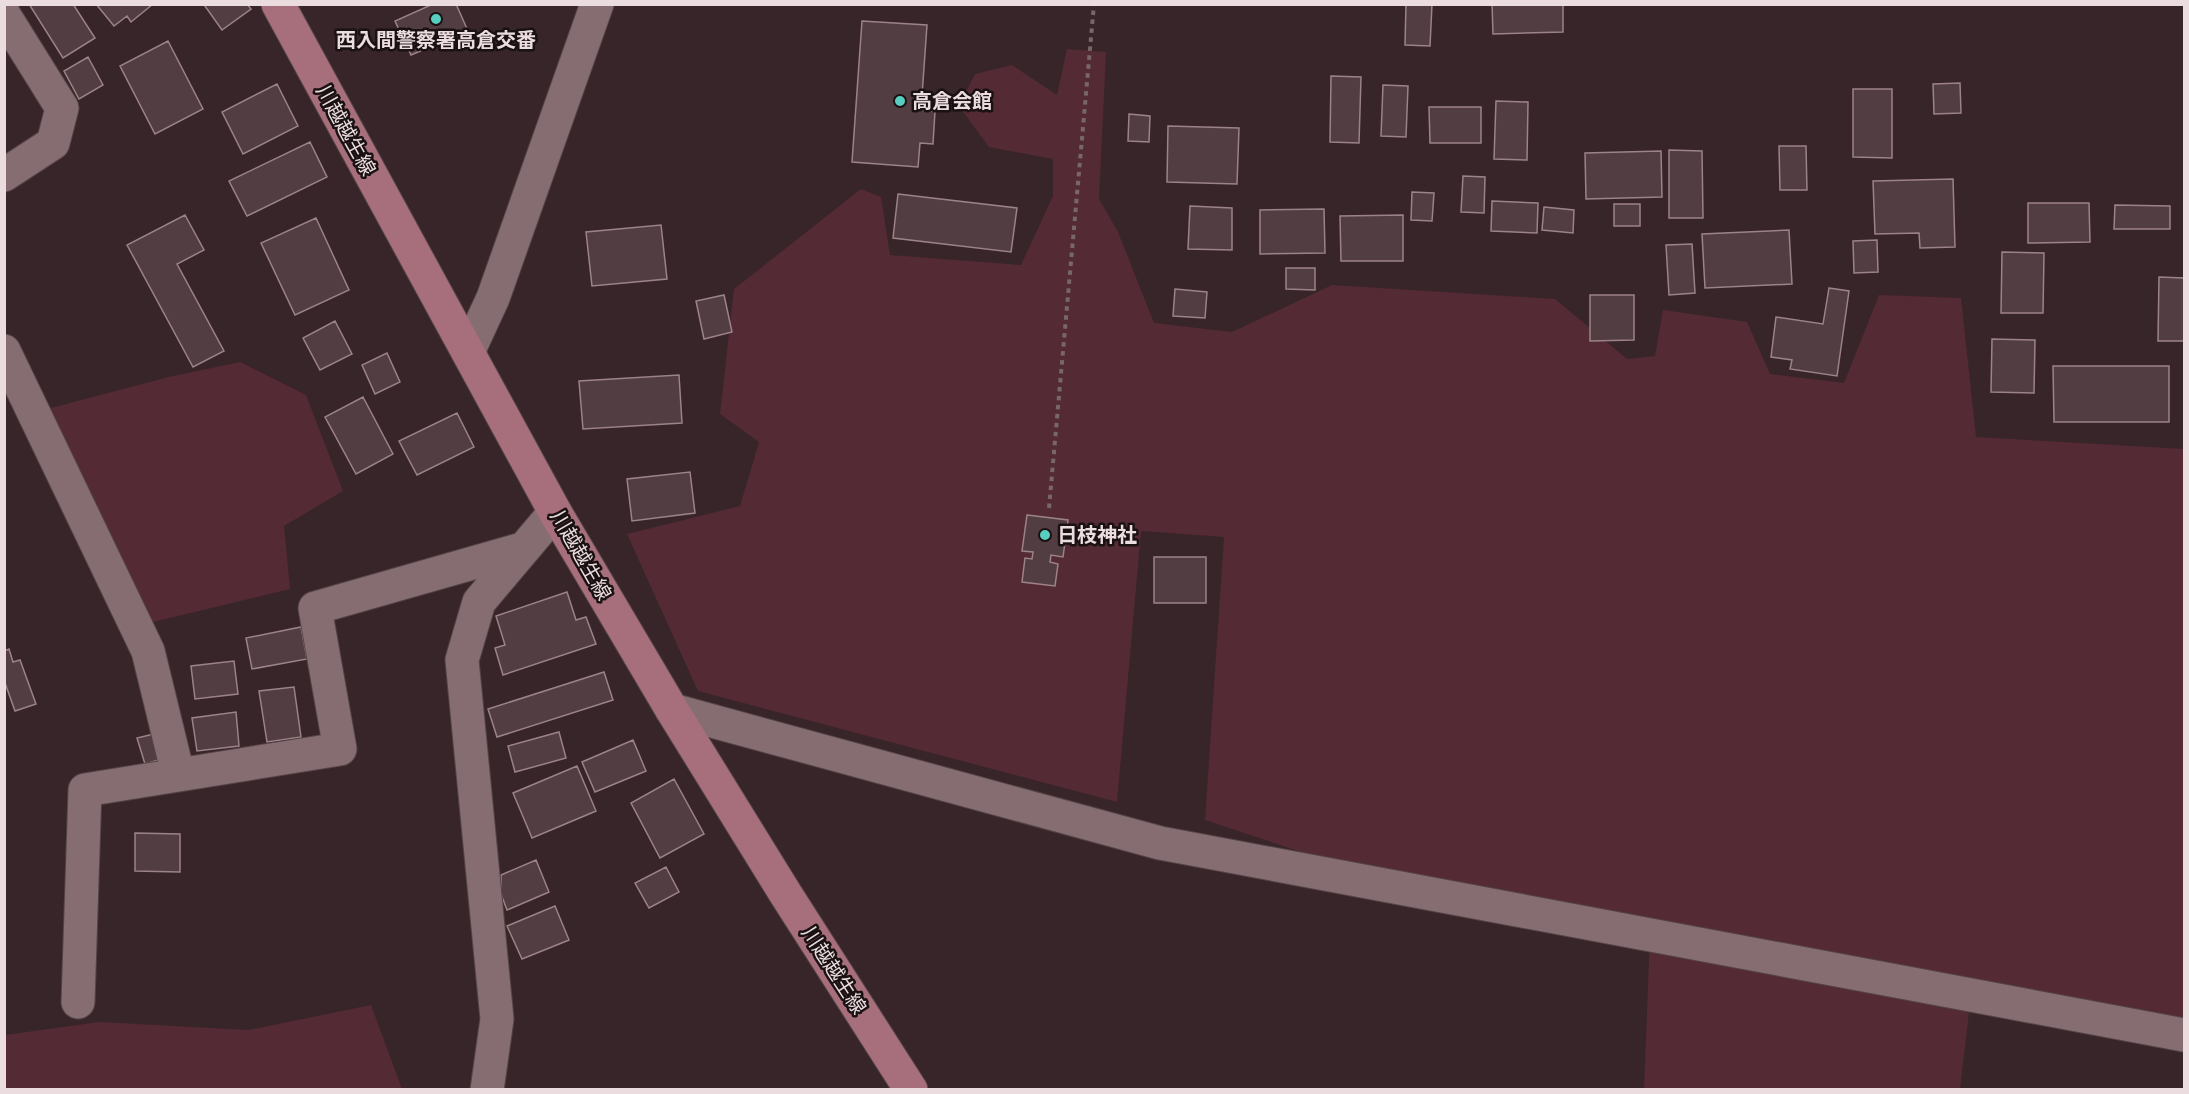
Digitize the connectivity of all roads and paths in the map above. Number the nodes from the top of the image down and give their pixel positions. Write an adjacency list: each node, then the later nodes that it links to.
1 (11, 4): 5 (street)
2 (278, 4): 8 (main road, 川越越生線)
3 (597, 4): 8 (street)
4 (1094, 4): 9 (path)
5 (4, 14): 6 (street)
6 (4, 175)
7 (4, 351): 13 (street)
8 (468, 352): 10 (main road, 川越越生線)
9 (1049, 508)
10 (555, 512): 11 (street); 12 (main road, 川越越生線)
11 (522, 549): 13 (street); 16 (street)
12 (672, 710): 15 (street); 17 (main road, 川越越生線)
13 (178, 774): 14 (street)
14 (78, 1002)
15 (2184, 1035)
16 (487, 1089)
17 (912, 1089)

